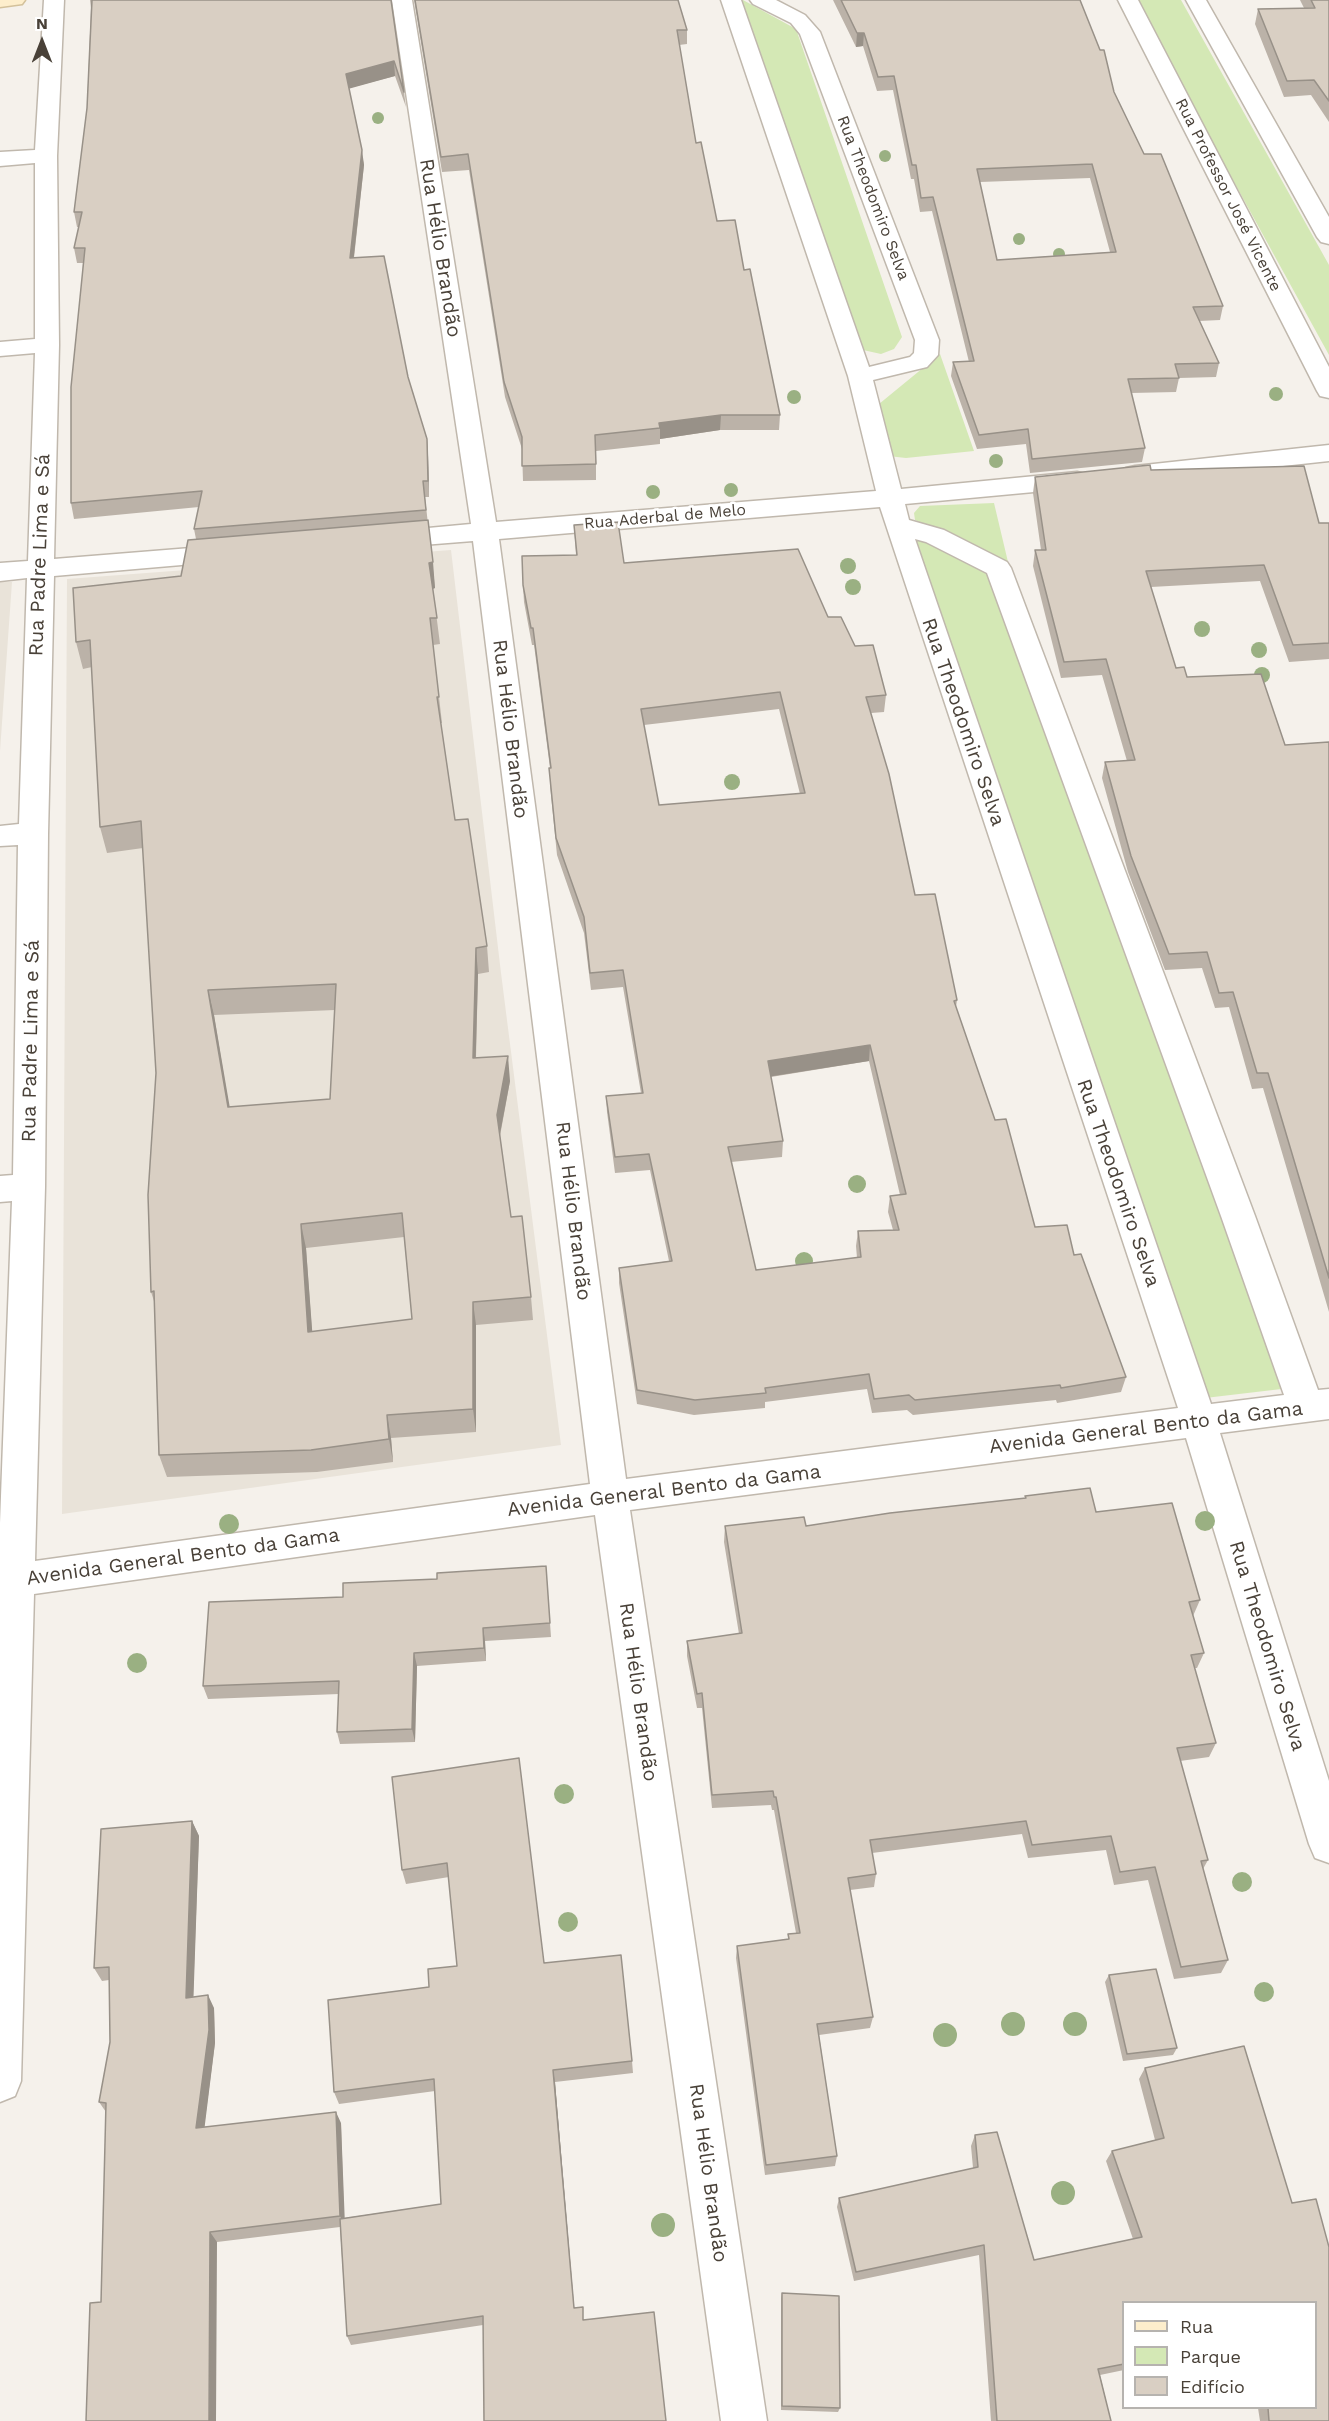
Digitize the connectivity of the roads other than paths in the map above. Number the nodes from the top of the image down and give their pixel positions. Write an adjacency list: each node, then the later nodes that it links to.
1 (15, 0): 8 (main road)
2 (54, 0): 9 (street, Rua Padre Lima e Sá)
3 (402, 0): 18 (street, Rua Hélio Brandão)
4 (730, 0): 14 (street, Rua Theodomiro Selva)
5 (760, 0): 14 (street, Rua Theodomiro Selva)
6 (1128, 0): 15 (street, Rua Professor José Vicente)
7 (1196, 0): 11 (street)
8 (0, 1)
9 (46, 156): 10 (street); 12 (street, Rua Padre Lima e Sá)
10 (0, 159)
11 (1329, 237)
12 (47, 345): 13 (street); 21 (street, Rua Padre Lima e Sá)
13 (0, 349)
14 (860, 376): 17 (street, Rua Theodomiro Selva)
15 (1329, 391)
16 (1329, 453): 17 (street, Rua Aderbal de Melo)
17 (894, 512): 18 (street, Rua Aderbal de Melo); 26 (street); 27 (street, Rua Theodomiro Selva)
18 (485, 532): 19 (street, Rua Aderbal de Melo); 28 (street, Rua Hélio Brandão)
19 (356, 543)
20 (250, 552): 21 (street)
21 (39, 569): 22 (street); 23 (street, Rua Padre Lima e Sá)
22 (0, 572)
23 (33, 834): 24 (street); 25 (street, Rua Padre Lima e Sá)
24 (0, 836)
25 (15, 1188): 29 (street, Rua Padre Lima e Sá)
26 (1317, 1406): 27 (street, Avenida General Bento da Gama)
27 (1200, 1422): 28 (street, Avenida General Bento da Gama); 30 (street, Rua Theodomiro Selva)
28 (610, 1497): 29 (street, Avenida General Bento da Gama); 32 (street, Rua Hélio Brandão)
29 (8, 1581): 31 (street, Rua Padre Lima e Sá)
30 (1329, 1844)
31 (0, 2081)
32 (744, 2421)

